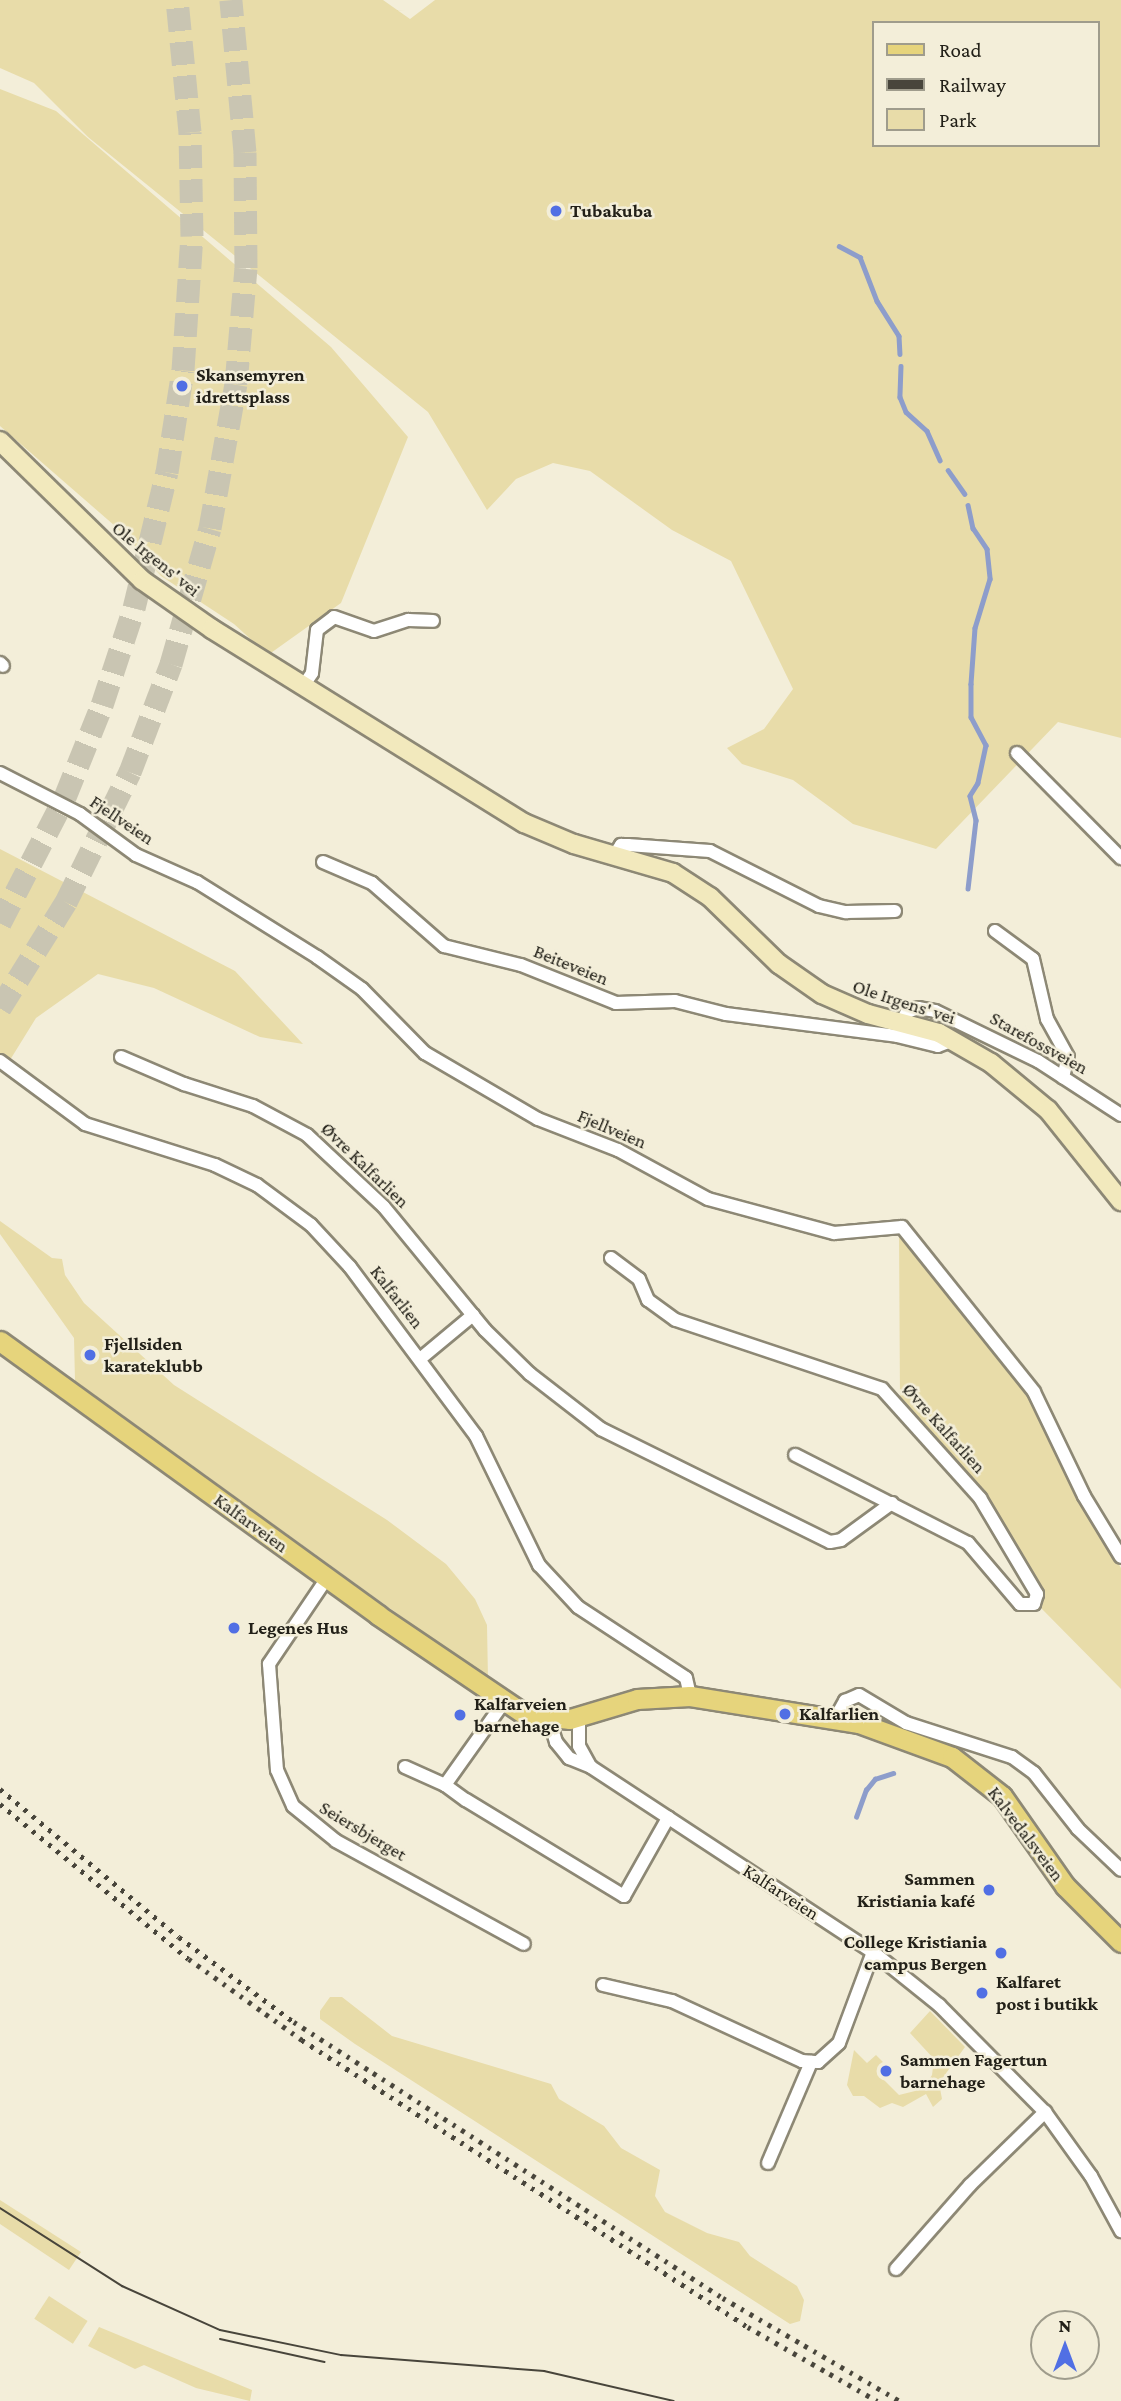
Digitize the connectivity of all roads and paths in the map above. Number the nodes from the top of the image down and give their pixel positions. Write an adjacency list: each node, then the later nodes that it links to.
1 (0, 441): 3 (street, Ole Irgens' vei)
2 (433, 621): 3 (street)
3 (304, 685): 6 (street, Ole Irgens' vei)
4 (1017, 753): 7 (street)
5 (0, 774): 24 (street, Fjellveien)
6 (615, 855): 9 (street); 11 (street, Ole Irgens' vei)
7 (1121, 858)
8 (323, 862): 12 (street, Beiteveien)
9 (895, 911)
10 (995, 931): 15 (street)
11 (901, 1022): 12 (street, Ole Irgens' vei); 15 (street, Starefossveien)
12 (954, 1040): 17 (street, Ole Irgens' vei)
13 (121, 1057): 19 (street, Øvre Kalfarlien)
14 (0, 1060): 21 (street, Kalfarlien)
15 (1063, 1077): 16 (street, Starefossveien)
16 (1121, 1115)
17 (1121, 1201)
18 (611, 1258): 23 (street, Øvre Kalfarlien)
19 (473, 1315): 21 (street); 23 (street, Øvre Kalfarlien)
20 (0, 1341): 25 (main road, Kalfarveien)
21 (420, 1359): 26 (street, Kalfarlien)
22 (795, 1455): 23 (street, Øvre Kalfarlien)
23 (892, 1503)
24 (1121, 1557)
25 (327, 1578): 27 (main road, Kalfarveien); 37 (street, Seiersbjerget)
26 (690, 1696): 28 (main road, Kalvedalsveien); 30 (main road, Kalvedalsveien)
27 (504, 1702): 29 (main road, Kalfarveien); 33 (street)
28 (579, 1717): 29 (main road, Kalvedalsveien); 32 (street)
29 (549, 1719): 32 (street, Kalfarveien)
30 (835, 1719): 35 (street); 36 (main road, Kalvedalsveien)
31 (405, 1767): 33 (street)
32 (591, 1767): 34 (street, Kalfarveien)
33 (444, 1785): 34 (street)
34 (668, 1818): 38 (street, Kalfarveien)
35 (1121, 1870)
36 (1121, 1942)
37 (524, 1944)
38 (873, 1952): 40 (street); 41 (street, Kalfarveien)
39 (603, 1985): 40 (street)
40 (811, 2062): 42 (street)
41 (1045, 2112): 43 (street, Kalfarveien); 44 (street)
42 (768, 2163)
43 (1121, 2231)
44 (896, 2269)

